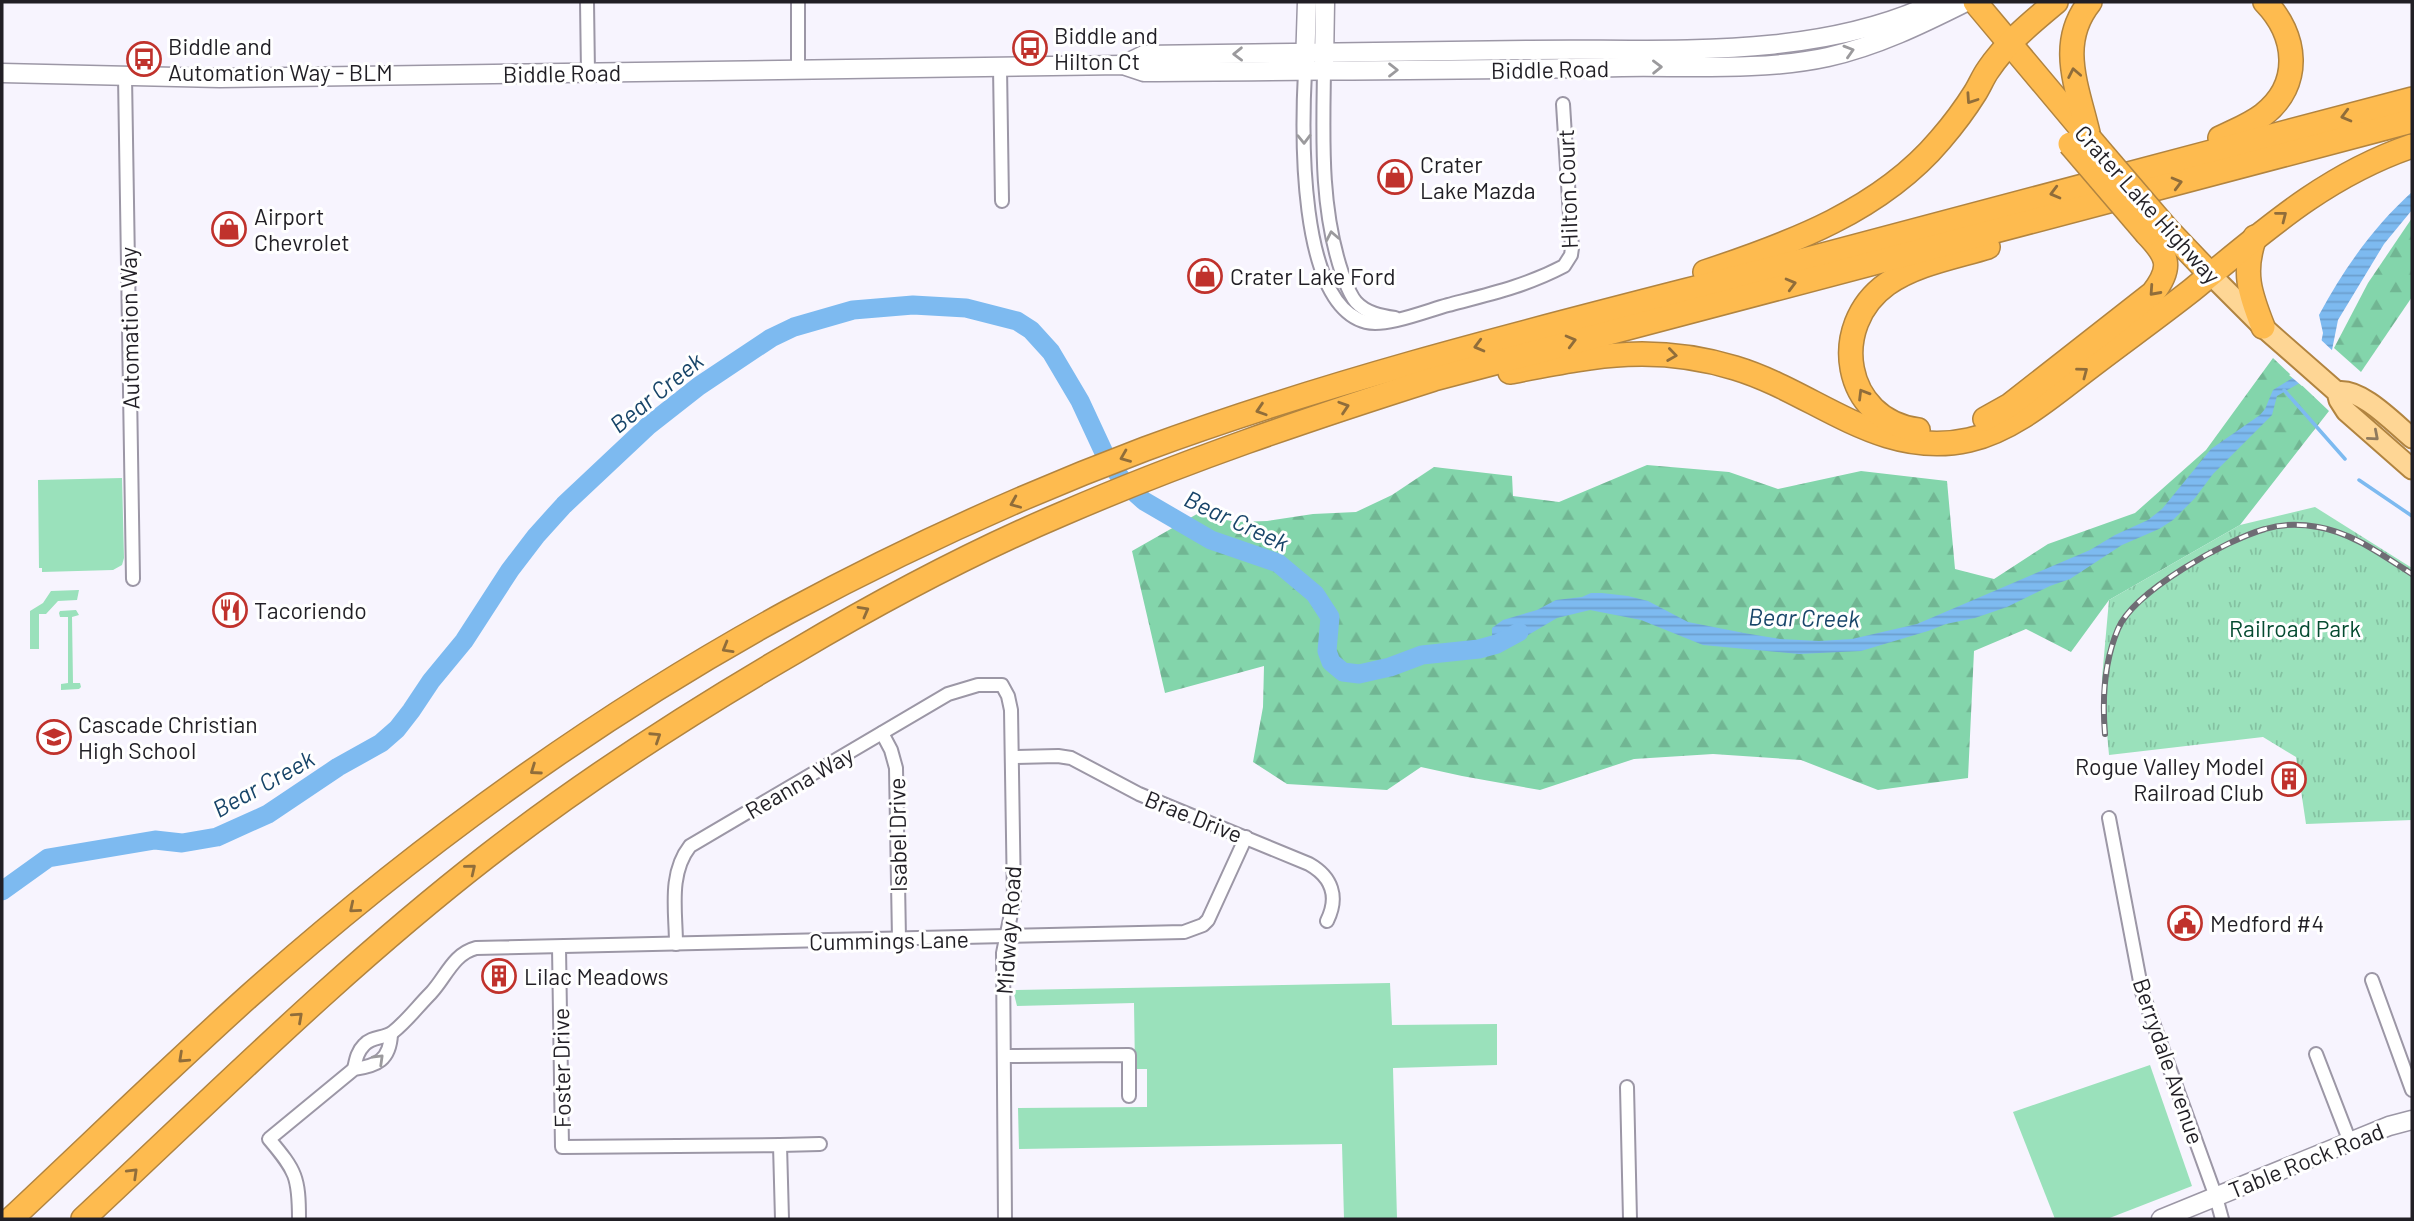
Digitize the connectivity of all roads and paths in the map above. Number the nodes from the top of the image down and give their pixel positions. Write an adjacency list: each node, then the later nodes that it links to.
1 (587, 2): 17 (street)
2 (798, 2): 15 (street)
3 (1307, 2): 12 (main road)
4 (1325, 2): 13 (main road)
5 (1937, 2): 13 (main road, Biddle Road)
6 (1966, 2): 13 (main road, Biddle Road, one-way to 6)
7 (1975, 2): 11 (highway, Crater Lake Highway)
8 (2056, 2): 11 (highway)
9 (2090, 2): 22 (highway, one-way to 9)
10 (2265, 2): 24 (highway)
11 (2003, 36): 22 (highway, Crater Lake Highway); 30 (highway, one-way to 30)
12 (1306, 62): 13 (main road, Biddle Road); 14 (main road, Biddle Road); 31 (street, Hilton Court, one-way to 31)
13 (1324, 62): 31 (street, Hilton Court, one-way to 13)
14 (1000, 67): 15 (main road, Biddle Road); 25 (street)
15 (798, 70): 17 (main road, Biddle Road)
16 (2, 73): 18 (main road, Biddle Road)
17 (588, 73): 18 (main road, Biddle Road)
18 (125, 76): 37 (street, Automation Way)
19 (2412, 99): 24 (highway, one-way to 24)
20 (1563, 104): 31 (street, Hilton Court)
21 (2412, 121): 26 (highway, one-way to 21)
22 (2080, 142): 27 (highway, Crater Lake Highway, bridge)
23 (2412, 146): 28 (highway, one-way to 23)
24 (2168, 162): 30 (highway, one-way to 30)
25 (1002, 201)
26 (2086, 207): 27 (highway, one-way to 26); 33 (highway, one-way to 26)
27 (2157, 231): 29 (highway, Crater Lake Highway)
28 (2255, 237): 29 (highway); 32 (highway)
29 (2210, 274): 32 (main road, Crater Lake Highway); 33 (highway, one-way to 29)
30 (1640, 302): 61 (highway, one-way to 61)
31 (1399, 318)
32 (2263, 327): 34 (main road, Crater Lake Highway)
33 (1434, 379): 62 (highway, one-way to 33)
34 (2341, 394): 35 (main road, Crater Lake Highway); 36 (main road, Crater Lake Highway, one-way to 36)
35 (2412, 438)
36 (2409, 465)
37 (133, 579)
38 (1002, 685): 39 (street, Reanna Way); 40 (street, Midway Road)
39 (882, 733): 45 (street, Isabel Drive); 46 (street, Reanna Way)
40 (1012, 757): 42 (street, Brae Drive); 44 (street, Midway Road)
41 (2109, 818): 60 (street, Berrydale Avenue)
42 (1246, 837): 43 (street, Brae Drive); 44 (street, Cummings Lane)
43 (1327, 921)
44 (1006, 937): 45 (street, Cummings Lane); 51 (street, Midway Road)
45 (899, 939): 46 (street, Cummings Lane)
46 (676, 944): 47 (street, Cummings Lane)
47 (559, 947): 49 (street, Cummings Lane); 59 (street, Foster Drive)
48 (2372, 980): 54 (street)
49 (391, 1034): 52 (street); 52 (street, one-way to 49)
50 (2316, 1054): 57 (street)
51 (1004, 1056): 55 (street); 65 (street, Midway Road)
52 (354, 1069): 63 (street)
53 (1627, 1087): 66 (street)
54 (2412, 1090)
55 (1129, 1096)
56 (2412, 1120): 57 (main road, Table Rock Road)
57 (2350, 1142): 60 (main road, Table Rock Road)
58 (820, 1143): 59 (street)
59 (780, 1145): 64 (street)
60 (2216, 1197): 67 (main road, Table Rock Road); 68 (street, Berrydale Avenue)
61 (11, 1219)
62 (83, 1219)
63 (299, 1219)
64 (782, 1219)
65 (1005, 1219)
66 (1630, 1219)
67 (2161, 1219)
68 (2222, 1219)

